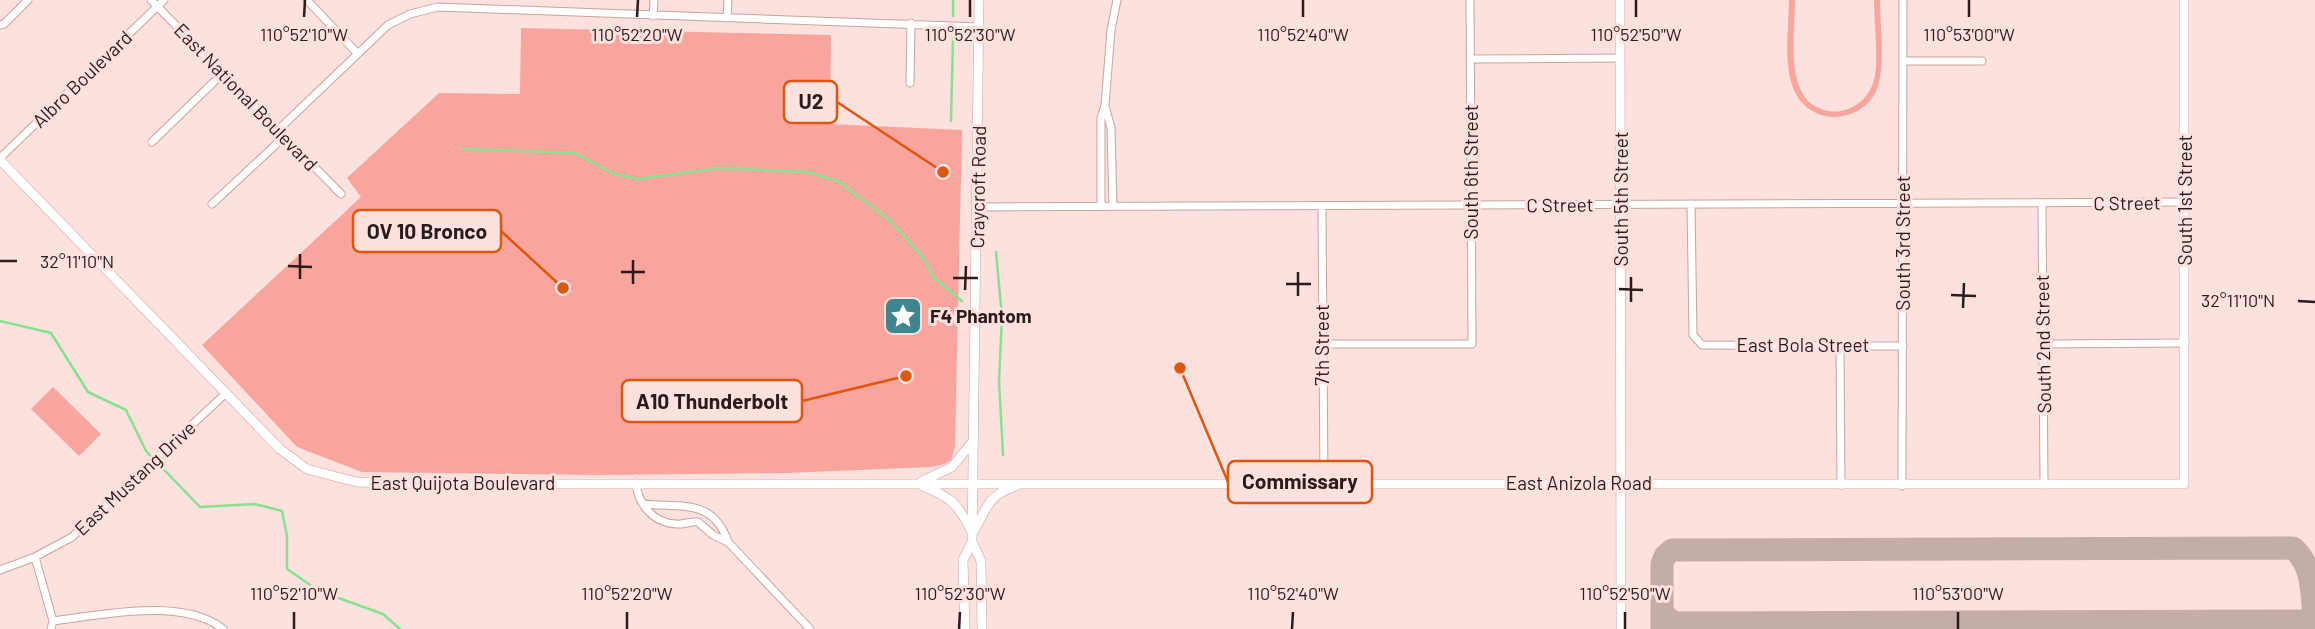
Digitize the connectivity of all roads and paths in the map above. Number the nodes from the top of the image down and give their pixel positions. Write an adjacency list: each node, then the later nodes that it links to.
1 (29, 0): 18 (street)
2 (164, 0): 13 (street, Albro Boulevard)
3 (307, 0): 20 (street)
4 (537, 0): 14 (street)
5 (654, 0): 15 (street)
6 (728, 0): 16 (street)
7 (979, 0): 19 (street, Craycroft Road)
8 (1116, 0): 27 (street)
9 (1470, 0): 22 (street, South 6th Street)
10 (1620, 0): 21 (street, South 5th Street)
11 (1902, 0): 23 (street, South 3rd Street)
12 (2185, 0): 33 (street, South 1st Street)
13 (154, 3): 25 (street, East National Boulevard); 31 (street, Albro Boulevard)
14 (536, 12): 15 (street); 20 (street)
15 (653, 16): 16 (street)
16 (727, 18): 17 (street)
17 (911, 23): 19 (street); 26 (street)
18 (0, 25)
19 (979, 27): 42 (street, Craycroft Road)
20 (358, 53): 28 (street)
21 (1620, 58): 22 (street); 36 (street, South 5th Street)
22 (1471, 59): 41 (street, South 6th Street)
23 (1903, 61): 24 (street); 38 (street, South 3rd Street)
24 (1982, 61)
25 (222, 74): 28 (street, East National Boulevard); 30 (street)
26 (909, 83)
27 (1105, 105): 39 (street); 40 (street)
28 (278, 130): 29 (street, East National Boulevard)
29 (284, 137): 32 (street, East National Boulevard); 35 (street)
30 (152, 142)
31 (0, 159): 49 (street, East Quijota Boulevard)
32 (341, 194)
33 (2185, 202): 34 (street, C Street); 44 (street, South 1st Street)
34 (2042, 203): 38 (street, C Street); 46 (street, South 2nd Street)
35 (212, 204)
36 (1620, 204): 37 (street, C Street); 41 (street, C Street); 56 (street, South 5th Street)
37 (1691, 204): 38 (street, C Street); 47 (street, East Bola Street)
38 (1903, 204): 48 (street, South 3rd Street)
39 (1101, 206): 40 (street, C Street); 42 (street, C Street)
40 (1112, 206): 43 (street, C Street)
41 (1470, 206): 43 (street, C Street); 45 (street, South 6th Street)
42 (978, 207): 50 (street, Craycroft Road)
43 (1322, 207): 45 (street, 7th Street)
44 (2185, 343): 46 (street); 57 (street, South 1st Street)
45 (1322, 344): 55 (street, 7th Street)
46 (2043, 344): 60 (street, South 2nd Street)
47 (1840, 345): 48 (street, East Bola Street); 58 (street)
48 (1903, 346): 59 (street, South 3rd Street)
49 (225, 394): 51 (street, East Quijota Boulevard); 64 (street, East Mustang Drive)
50 (974, 440): 52 (street); 53 (street, Craycroft Road)
51 (636, 483): 52 (street, East Quijota Boulevard); 61 (street)
52 (917, 483): 53 (street, East Quijota Boulevard); 62 (street)
53 (973, 483): 54 (street, East Anizola Road); 62 (street, Craycroft Road)
54 (1025, 483): 55 (street, East Anizola Road); 62 (street)
55 (1324, 483): 56 (street, East Anizola Road)
56 (1622, 483): 58 (street, East Anizola Road); 71 (street, South 5th Street)
57 (2184, 484): 60 (street, East Anizola Road)
58 (1841, 485): 59 (street, East Anizola Road)
59 (1902, 485): 60 (street, East Anizola Road)
60 (2044, 485)
61 (643, 503): 63 (street); 63 (street)
62 (972, 538): 69 (street); 70 (street)
63 (728, 542): 68 (street)
64 (35, 557): 65 (street, East Mustang Drive); 66 (street)
65 (0, 570)
66 (52, 625): 67 (street)
67 (223, 629)
68 (810, 629)
69 (965, 629)
70 (982, 629)
71 (1621, 629)

